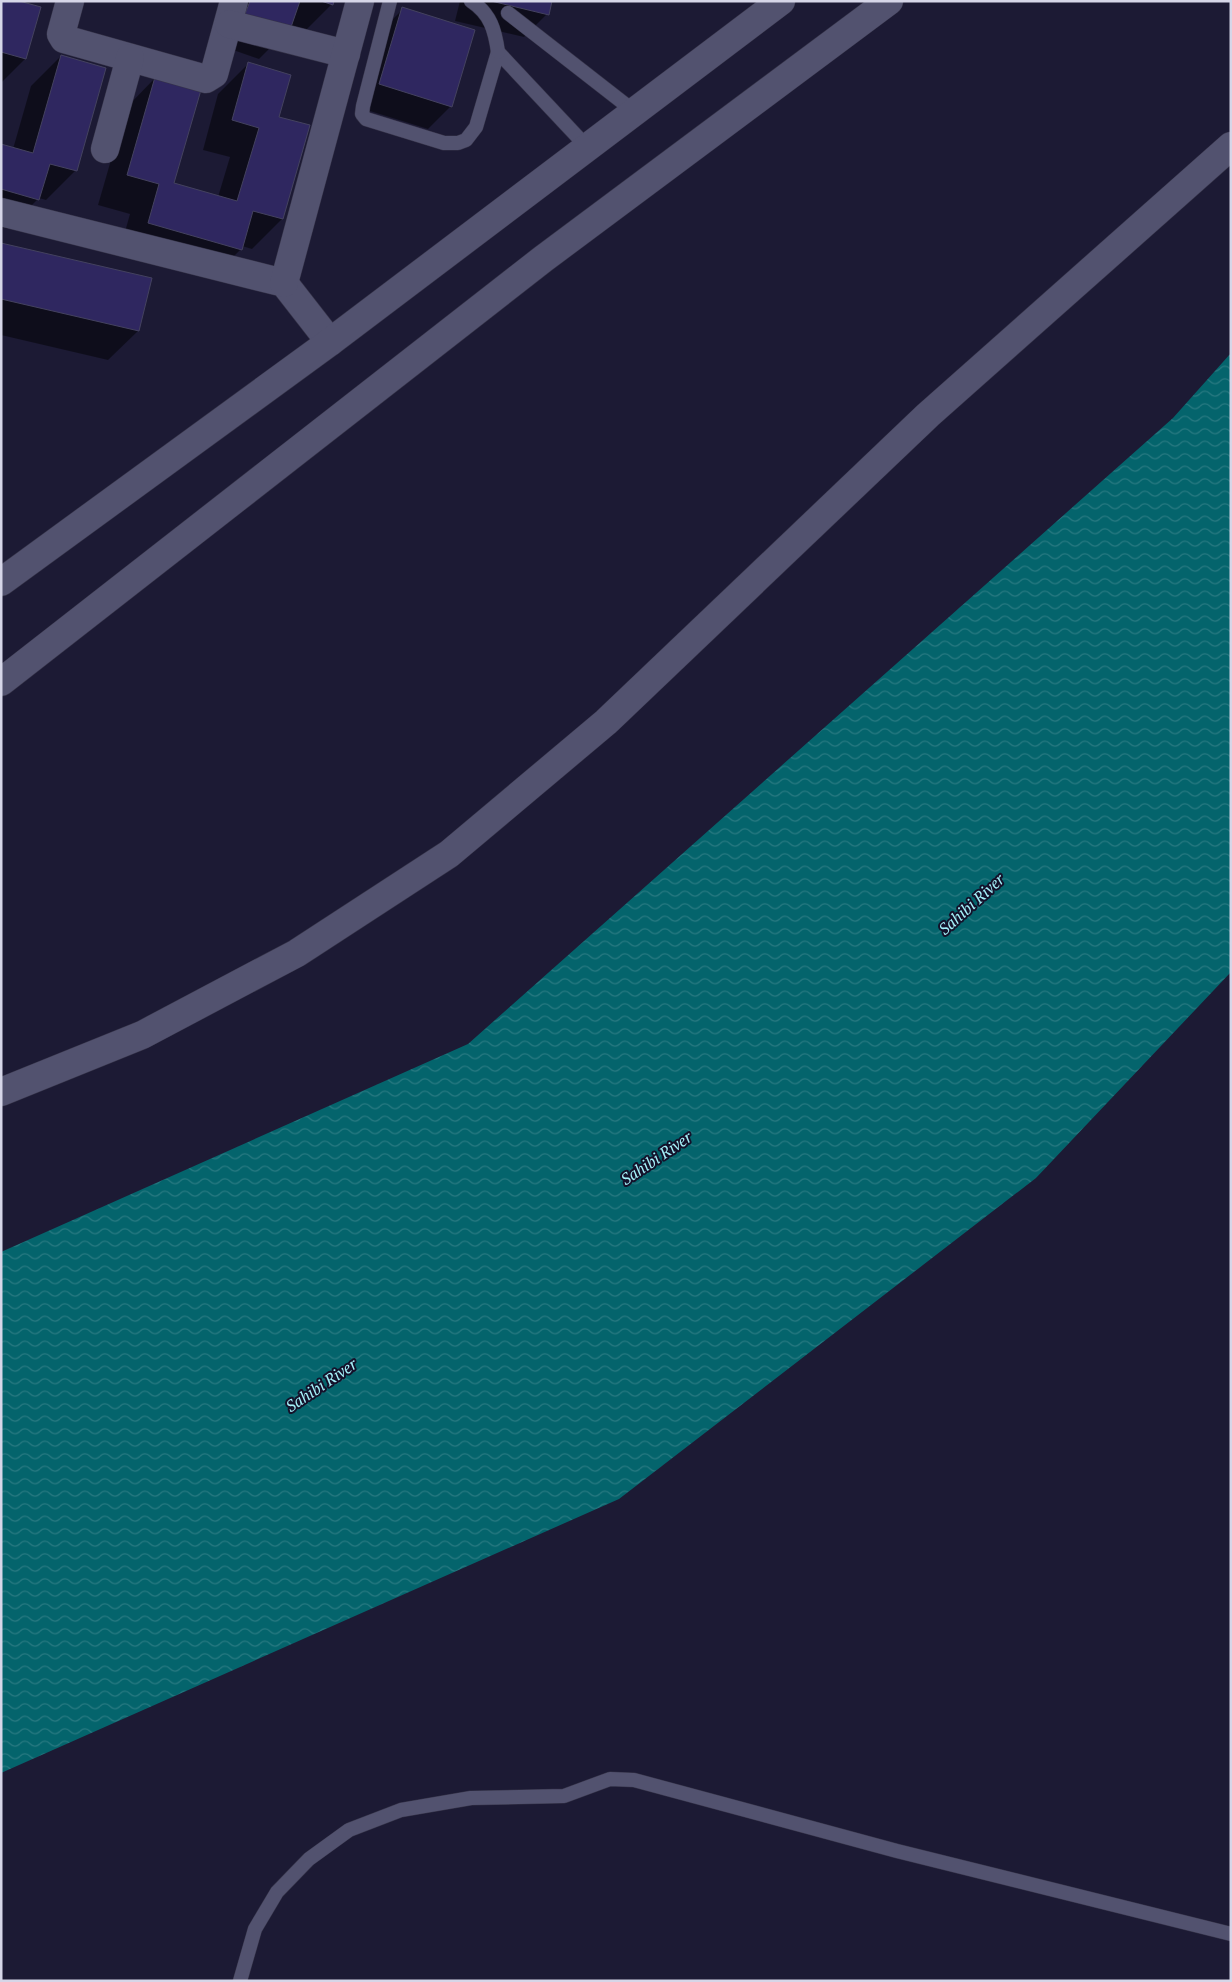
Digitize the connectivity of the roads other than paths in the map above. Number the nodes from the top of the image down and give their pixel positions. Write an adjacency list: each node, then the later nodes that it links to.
1 (70, 1): 11 (street)
2 (360, 1): 10 (street)
3 (390, 1): 9 (lane)
4 (471, 1): 9 (lane)
5 (889, 1): 20 (street)
6 (773, 4): 12 (street)
7 (231, 12): 10 (street); 11 (street)
8 (508, 13): 12 (lane)
9 (498, 52): 14 (lane)
10 (346, 54): 17 (street)
11 (130, 58): 15 (street)
12 (636, 112): 14 (street)
13 (1231, 146): 21 (street)
14 (588, 148): 18 (street)
15 (105, 149)
16 (1, 212): 17 (street)
17 (284, 283): 18 (street)
18 (330, 342): 19 (street)
19 (1, 582)
20 (1, 682)
21 (1, 1092)
22 (1231, 1934): 23 (lane)
23 (240, 1981)

